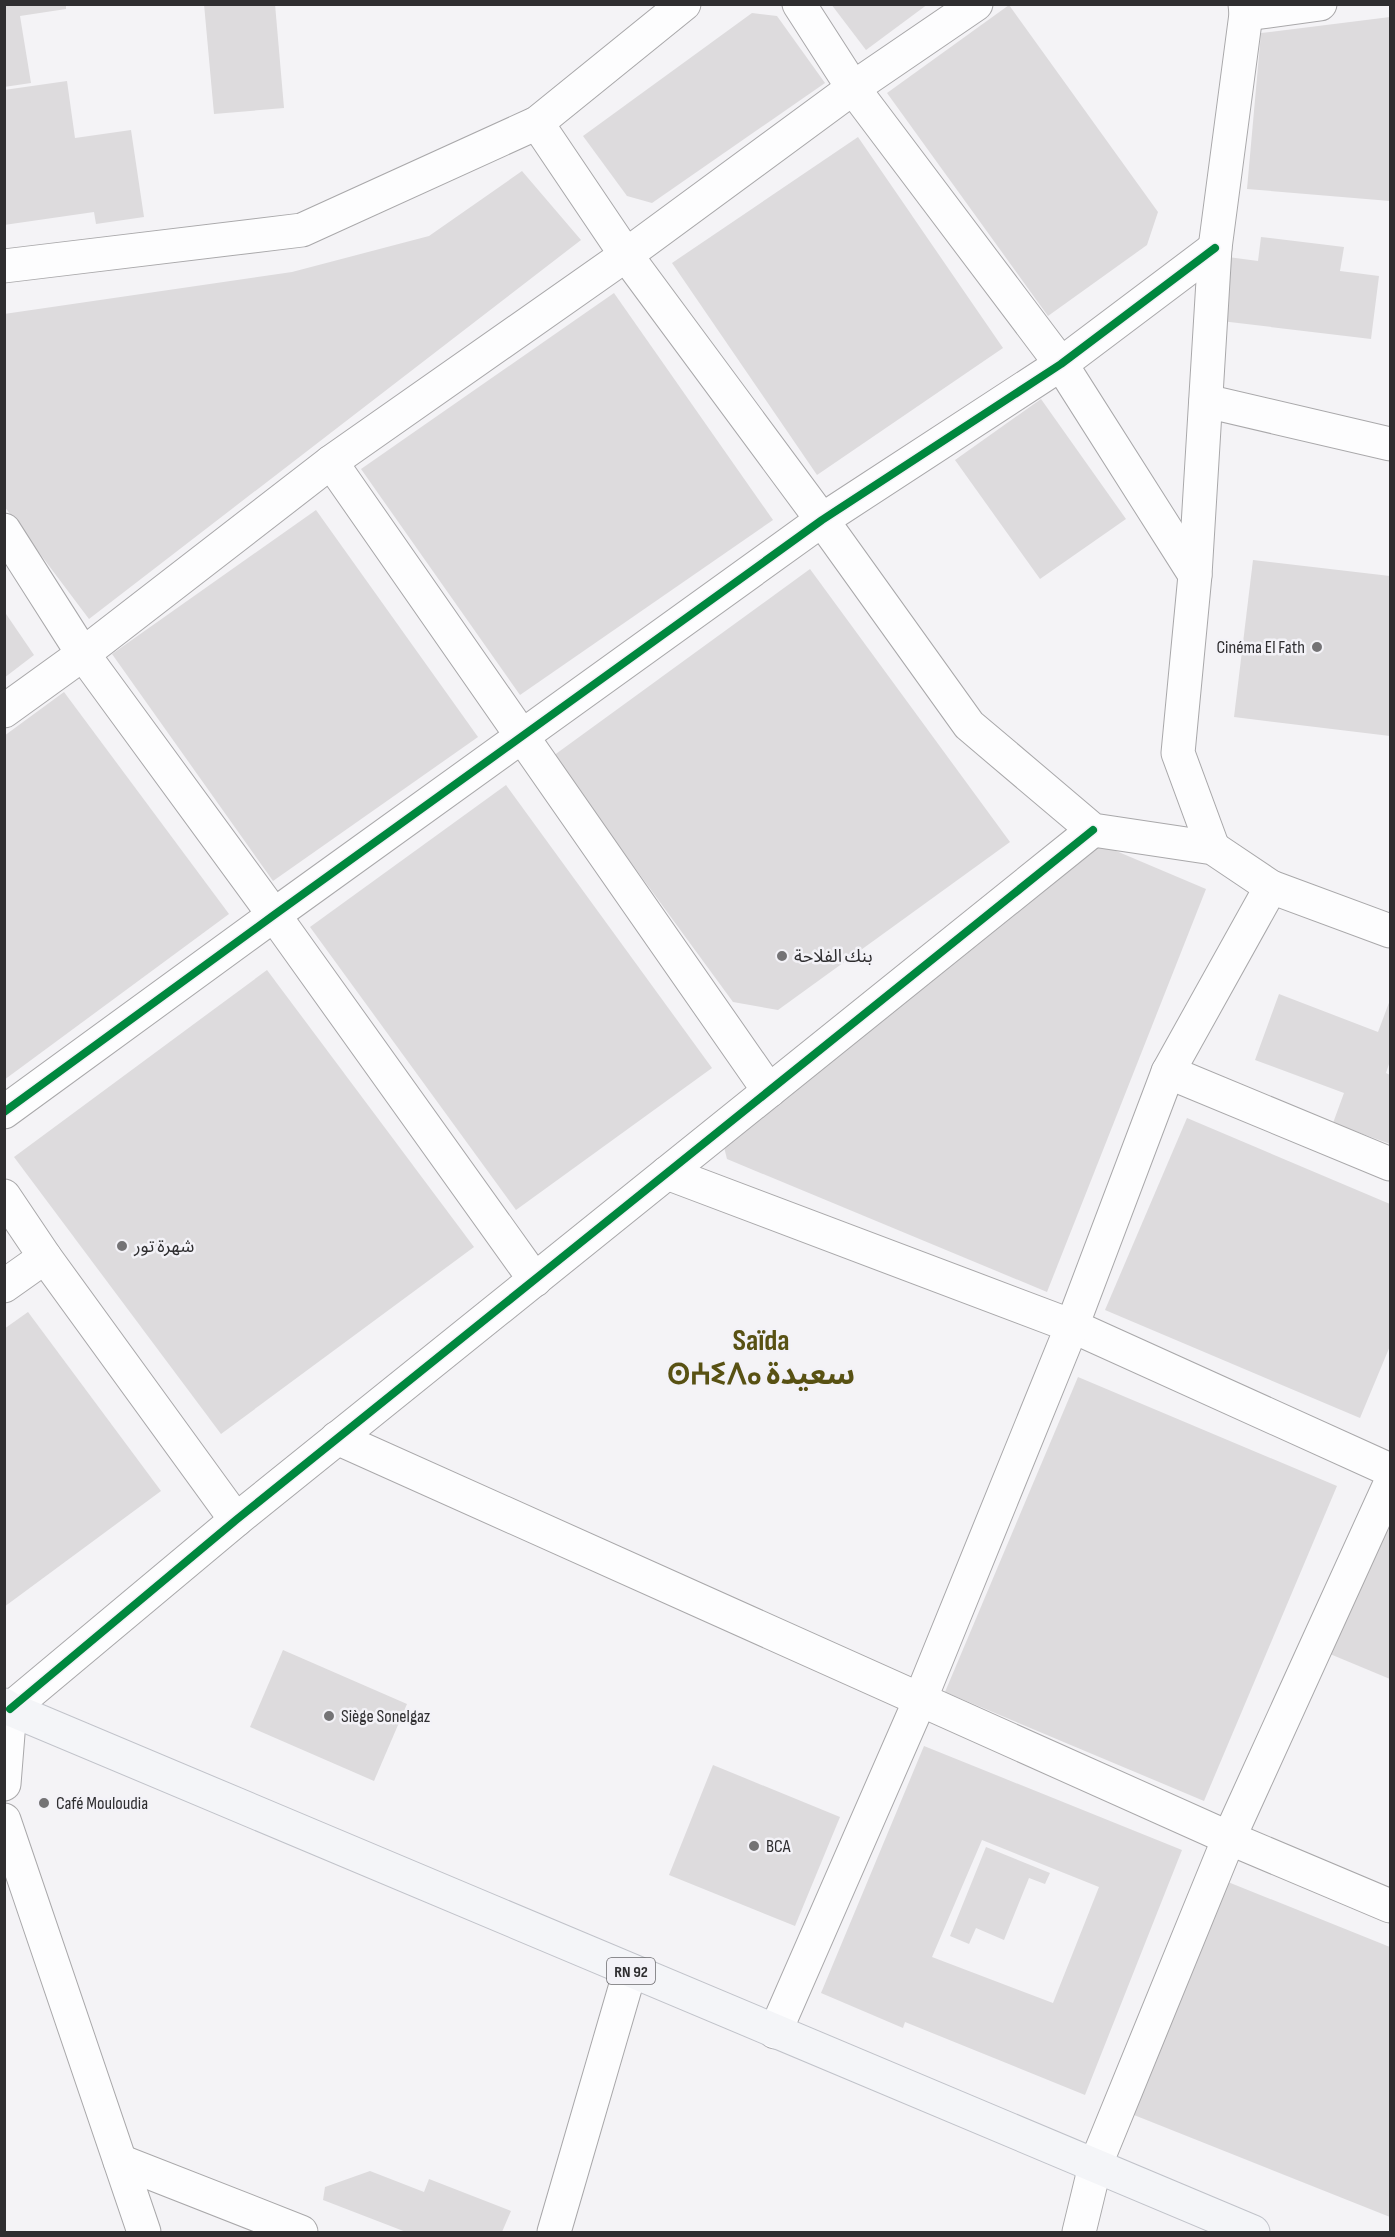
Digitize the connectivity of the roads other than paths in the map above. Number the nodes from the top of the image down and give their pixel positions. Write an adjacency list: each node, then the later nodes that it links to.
1 (684, 4): 7 (street)
2 (799, 4): 6 (street)
3 (976, 4): 6 (street)
4 (1320, 4): 5 (street)
5 (1246, 9): 8 (street)
6 (854, 88): 9 (street); 11 (street)
7 (537, 123): 9 (street); 10 (street)
8 (1215, 248): 11 (street); 12 (street)
9 (626, 255): 14 (street); 15 (street)
10 (4, 266)
11 (1061, 364): 15 (street); 17 (street)
12 (1206, 401): 13 (street); 17 (street)
13 (1390, 444)
14 (331, 462): 18 (street); 20 (street)
15 (822, 520): 20 (street); 21 (street)
16 (4, 530): 18 (street)
17 (1195, 575): 22 (street)
18 (83, 654): 19 (street); 24 (street)
19 (4, 711)
20 (522, 737): 24 (street); 27 (street)
21 (1093, 830): 22 (street); 27 (street)
22 (1213, 848): 23 (street)
23 (1271, 887): 25 (street); 26 (street)
24 (274, 915): 28 (street); 33 (street)
25 (1390, 931)
26 (1168, 1072): 29 (street); 35 (street)
27 (769, 1091): 30 (street)
28 (4, 1112)
29 (1390, 1164)
30 (667, 1173): 33 (street); 35 (street)
31 (4, 1196): 32 (street)
32 (45, 1257): 34 (street); 39 (street)
33 (535, 1280): 36 (street)
34 (4, 1286)
35 (1072, 1326): 37 (street); 40 (street)
36 (338, 1438): 39 (street); 40 (street)
37 (1390, 1470)
38 (1390, 1484): 44 (street)
39 (236, 1520): 41 (street)
40 (920, 1700): 44 (street); 47 (street)
41 (7, 1707): 42 (street); 46 (main road, RN 92)
42 (4, 1784)
43 (4, 1820): 48 (street)
44 (1229, 1838): 45 (street); 49 (street)
45 (1390, 1906)
46 (630, 1971): 47 (main road, RN 92); 52 (street)
47 (775, 2032): 49 (main road, RN 92)
48 (120, 2161): 50 (street); 51 (street)
49 (1095, 2166): 53 (street); 54 (main road, RN 92)
50 (144, 2232)
51 (301, 2232)
52 (554, 2232)
53 (1079, 2232)
54 (1253, 2232)

